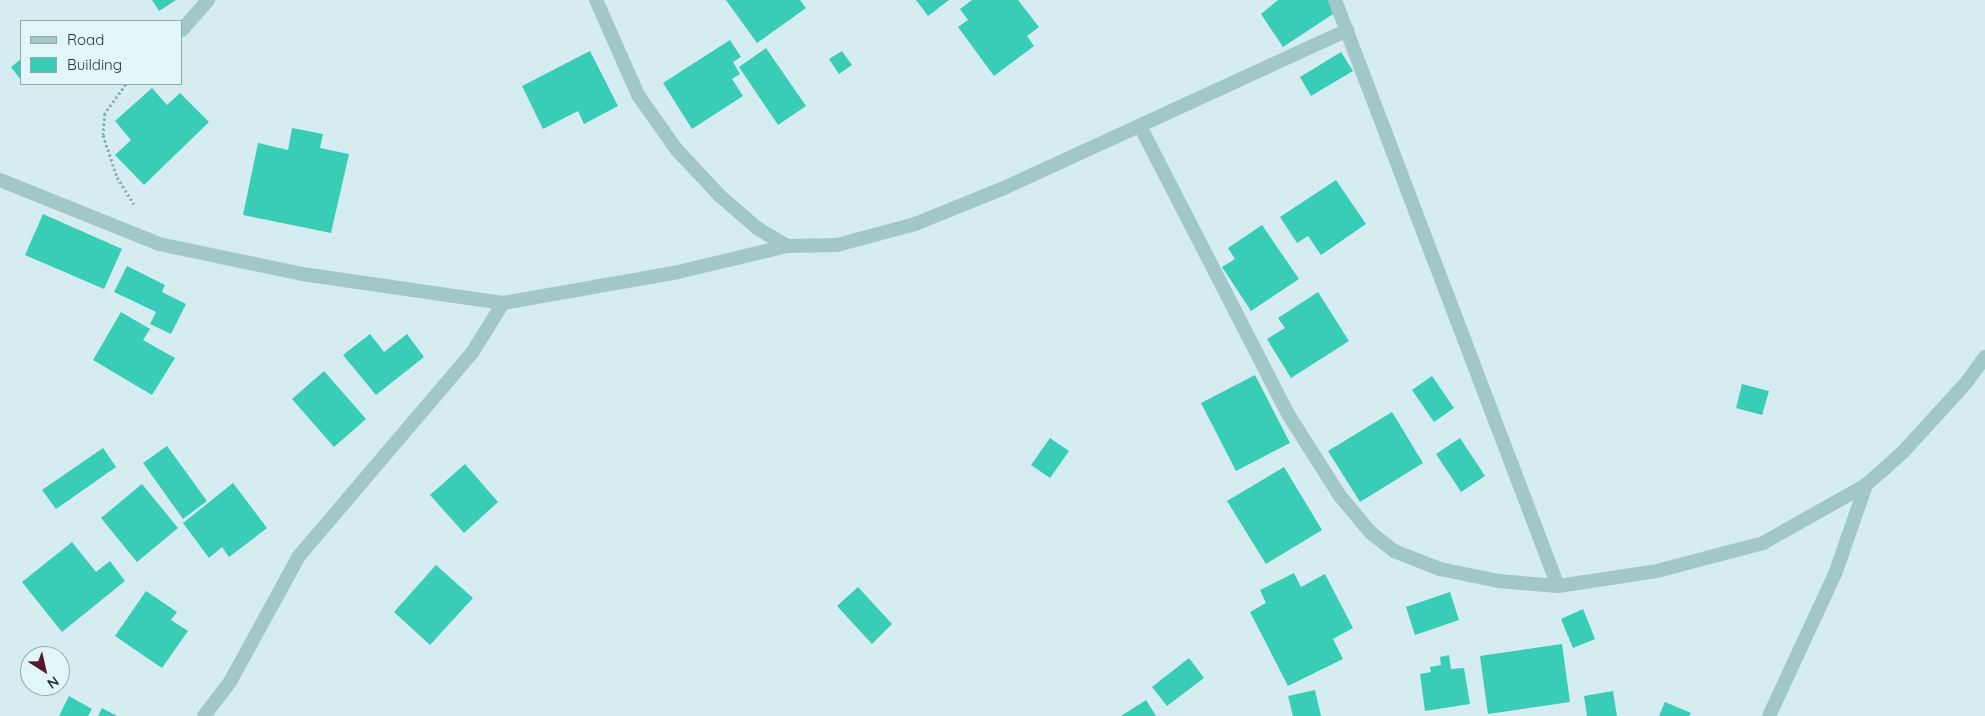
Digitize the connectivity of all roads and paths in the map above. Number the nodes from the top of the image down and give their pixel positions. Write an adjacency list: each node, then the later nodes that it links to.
1 (208, 0): 4 (street)
2 (596, 0): 10 (street)
3 (1335, 0): 5 (street)
4 (182, 30)
5 (1347, 30): 7 (street); 14 (street)
6 (125, 85): 9 (path)
7 (1140, 126): 10 (street); 14 (street)
8 (0, 180): 9 (street)
9 (159, 244): 11 (street)
10 (788, 246): 11 (street)
11 (504, 302): 15 (street)
12 (1985, 356): 13 (street)
13 (1866, 485): 14 (street); 16 (street)
14 (1558, 586)
15 (204, 716)
16 (1769, 716)

